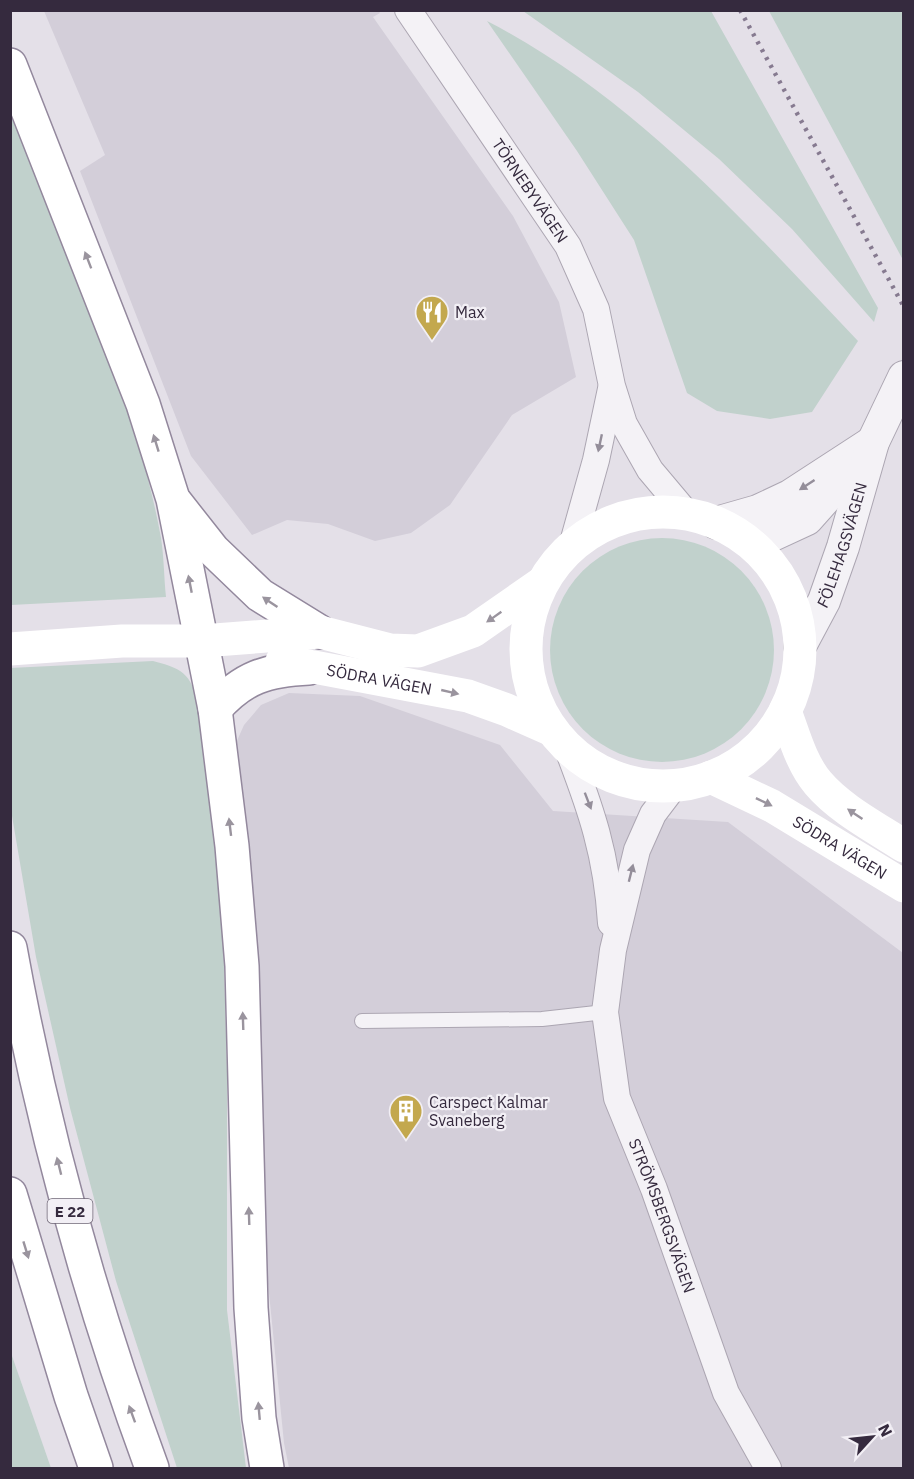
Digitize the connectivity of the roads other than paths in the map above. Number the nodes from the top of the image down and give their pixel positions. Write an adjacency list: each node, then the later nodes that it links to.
1 (408, 10): 4 (street, TÖRNEBYVÄGEN)
2 (10, 65): 6 (main road, one-way to 2)
3 (903, 377): 5 (street, FÖLEHAGSVÄGEN)
4 (612, 386): 7 (street, TÖRNEBYVÄGEN); 9 (street, TÖRNEBYVÄGEN, one-way to 9)
5 (873, 442): 7 (street, FÖLEHAGSVÄGEN, one-way to 7); 8 (street, FÖLEHAGSVÄGEN); 13 (street, FÖLEHAGSVÄGEN)
6 (173, 499): 11 (main road, one-way to 6); 12 (main road, one-way to 6)
7 (701, 518): 8 (main road); 9 (main road)
8 (753, 544): 13 (main road)
9 (572, 546): 10 (main road)
10 (542, 583): 11 (main road, SÖDRA VÄGEN, one-way to 11); 18 (main road)
11 (320, 632): 12 (main road, SÖDRA VÄGEN)
12 (202, 641): 14 (main road, SÖDRA VÄGEN); 15 (main road, SÖDRA VÄGEN); 16 (main road)
13 (800, 646): 17 (main road)
14 (10, 650)
15 (309, 668): 16 (main road); 18 (main road, SÖDRA VÄGEN, one-way to 18)
16 (215, 709): 30 (main road, one-way to 16)
17 (785, 711): 19 (main road); 21 (main road, one-way to 17)
18 (560, 738): 20 (main road); 24 (street, STRÖMSBERGSVÄGEN, one-way to 24)
19 (711, 777): 20 (main road); 22 (main road, SÖDRA VÄGEN, one-way to 22)
20 (675, 785): 24 (street, STRÖMSBERGSVÄGEN, one-way to 20)
21 (903, 846)
22 (903, 886)
23 (10, 948): 29 (main road, E 22, one-way to 23)
24 (613, 950): 25 (street, STRÖMSBERGSVÄGEN)
25 (605, 1012): 26 (lane); 31 (street, STRÖMSBERGSVÄGEN)
26 (362, 1021)
27 (10, 1194): 28 (main road, one-way to 28)
28 (96, 1468)
29 (152, 1468)
30 (267, 1468)
31 (768, 1468)

